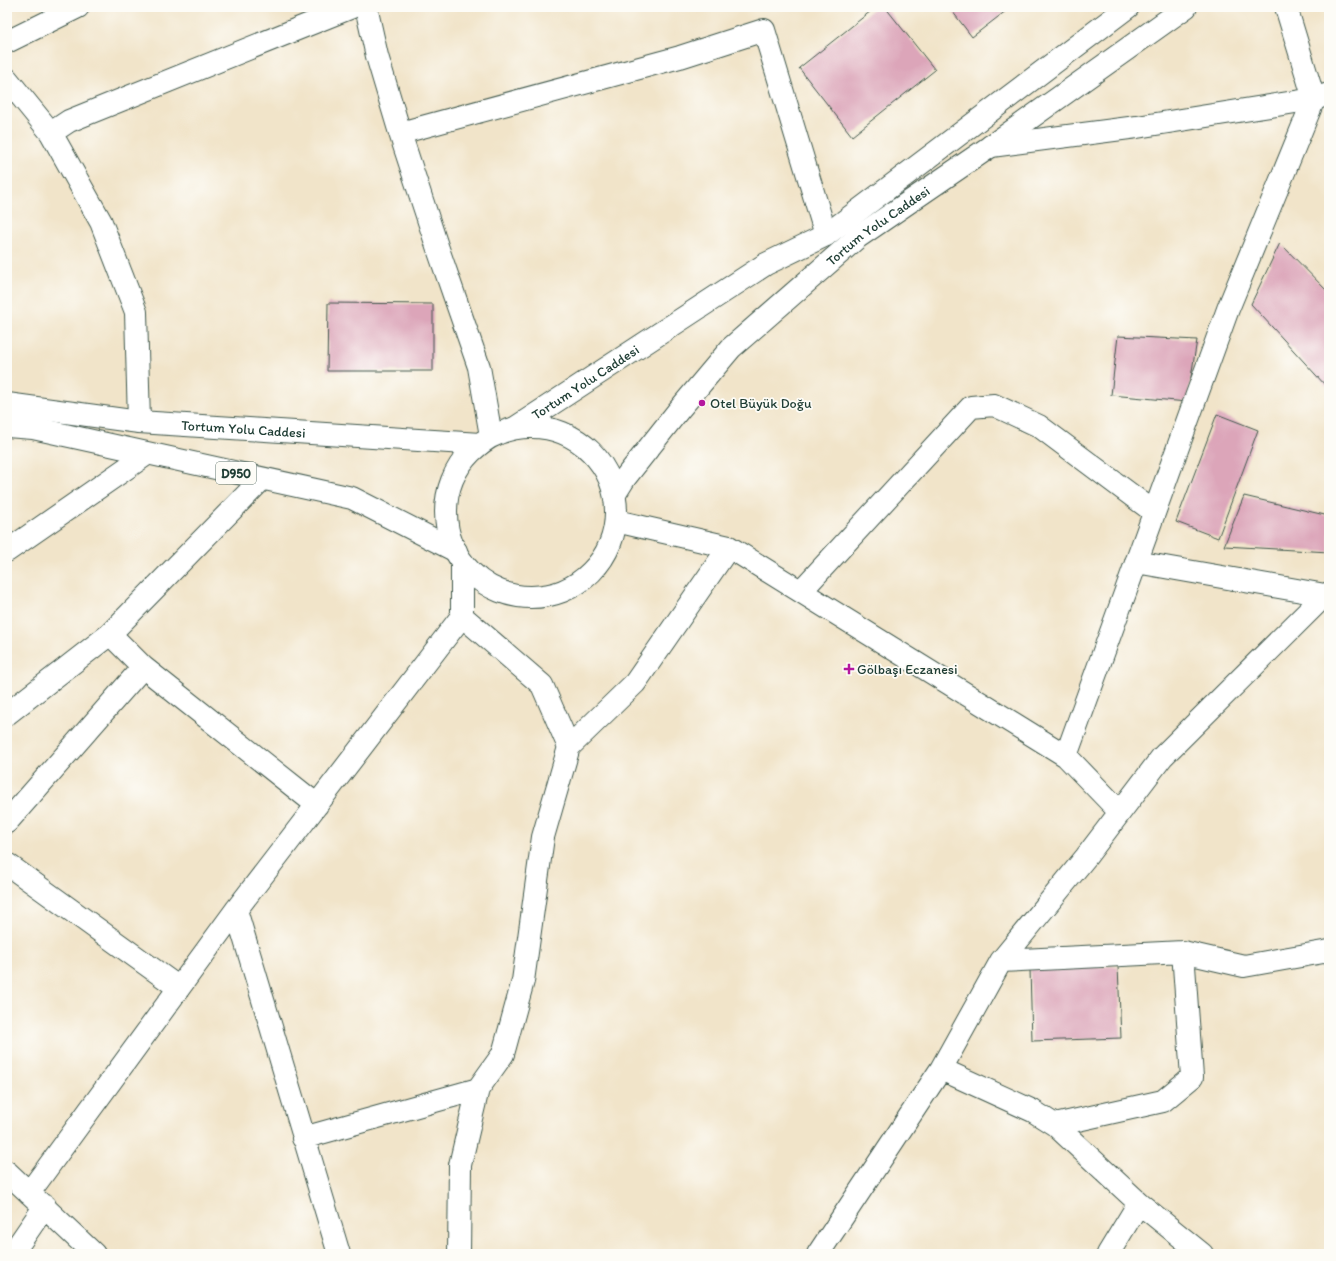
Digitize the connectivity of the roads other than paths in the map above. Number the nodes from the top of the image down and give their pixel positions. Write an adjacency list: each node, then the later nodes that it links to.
1 (78, 7): 7 (main road)
2 (352, 7): 10 (main road)
3 (366, 7): 11 (main road)
4 (1128, 7): 13 (main road, Tortum Yolu Caddesi)
5 (1186, 7): 12 (main road, Tortum Yolu Caddesi)
6 (1286, 7): 9 (main road)
7 (7, 42)
8 (7, 79): 10 (main road)
9 (1321, 96): 12 (main road); 22 (main road)
10 (51, 133): 15 (main road)
11 (400, 134): 13 (main road); 18 (main road)
12 (991, 146): 21 (main road, Tortum Yolu Caddesi)
13 (826, 235): 17 (main road, Tortum Yolu Caddesi)
14 (7, 404): 15 (main road, Tortum Yolu Caddesi)
15 (139, 422): 18 (main road, Tortum Yolu Caddesi)
16 (7, 426): 19 (main road, Tortum Yolu Caddesi / D950)
17 (515, 428): 18 (main road, Tortum Yolu Caddesi); 21 (main road, Tortum Yolu Caddesi)
18 (486, 440): 26 (main road, Tortum Yolu Caddesi)
19 (147, 454): 20 (main road, Tortum Yolu Caddesi / D950); 25 (main road)
20 (262, 479): 26 (main road, Tortum Yolu Caddesi / D950); 31 (main road)
21 (615, 494): 23 (main road, Tortum Yolu Caddesi)
22 (1154, 512): 27 (main road); 28 (main road)
23 (616, 521): 24 (main road); 26 (main road, Tortum Yolu Caddesi)
24 (729, 547): 28 (main road); 34 (main road)
25 (7, 551)
26 (459, 557): 30 (main road)
27 (1136, 562): 29 (main road); 35 (main road)
28 (801, 591): 35 (main road)
29 (1327, 594): 37 (main road)
30 (462, 616): 34 (main road); 36 (main road)
31 (110, 634): 32 (main road); 33 (main road)
32 (143, 666): 36 (main road); 38 (main road)
33 (7, 714)
34 (569, 747): 46 (main road)
35 (1066, 756): 37 (main road)
36 (317, 804): 40 (main road)
37 (1120, 812): 43 (main road)
38 (7, 822)
39 (7, 864): 44 (main road)
40 (236, 910): 44 (main road); 48 (main road)
41 (1329, 951): 42 (main road)
42 (1183, 952): 43 (main road); 47 (main road)
43 (1001, 961): 45 (main road)
44 (178, 988): 49 (main road)
45 (941, 1069): 47 (main road); 55 (main road)
46 (478, 1089): 48 (main road); 54 (main road)
47 (1054, 1125): 50 (main road)
48 (303, 1138): 53 (main road)
49 (21, 1188): 51 (main road); 52 (main road)
50 (1139, 1203): 56 (main road); 57 (main road)
51 (12, 1254)
52 (94, 1254)
53 (339, 1254)
54 (460, 1254)
55 (818, 1254)
56 (1108, 1254)
57 (1202, 1254)

